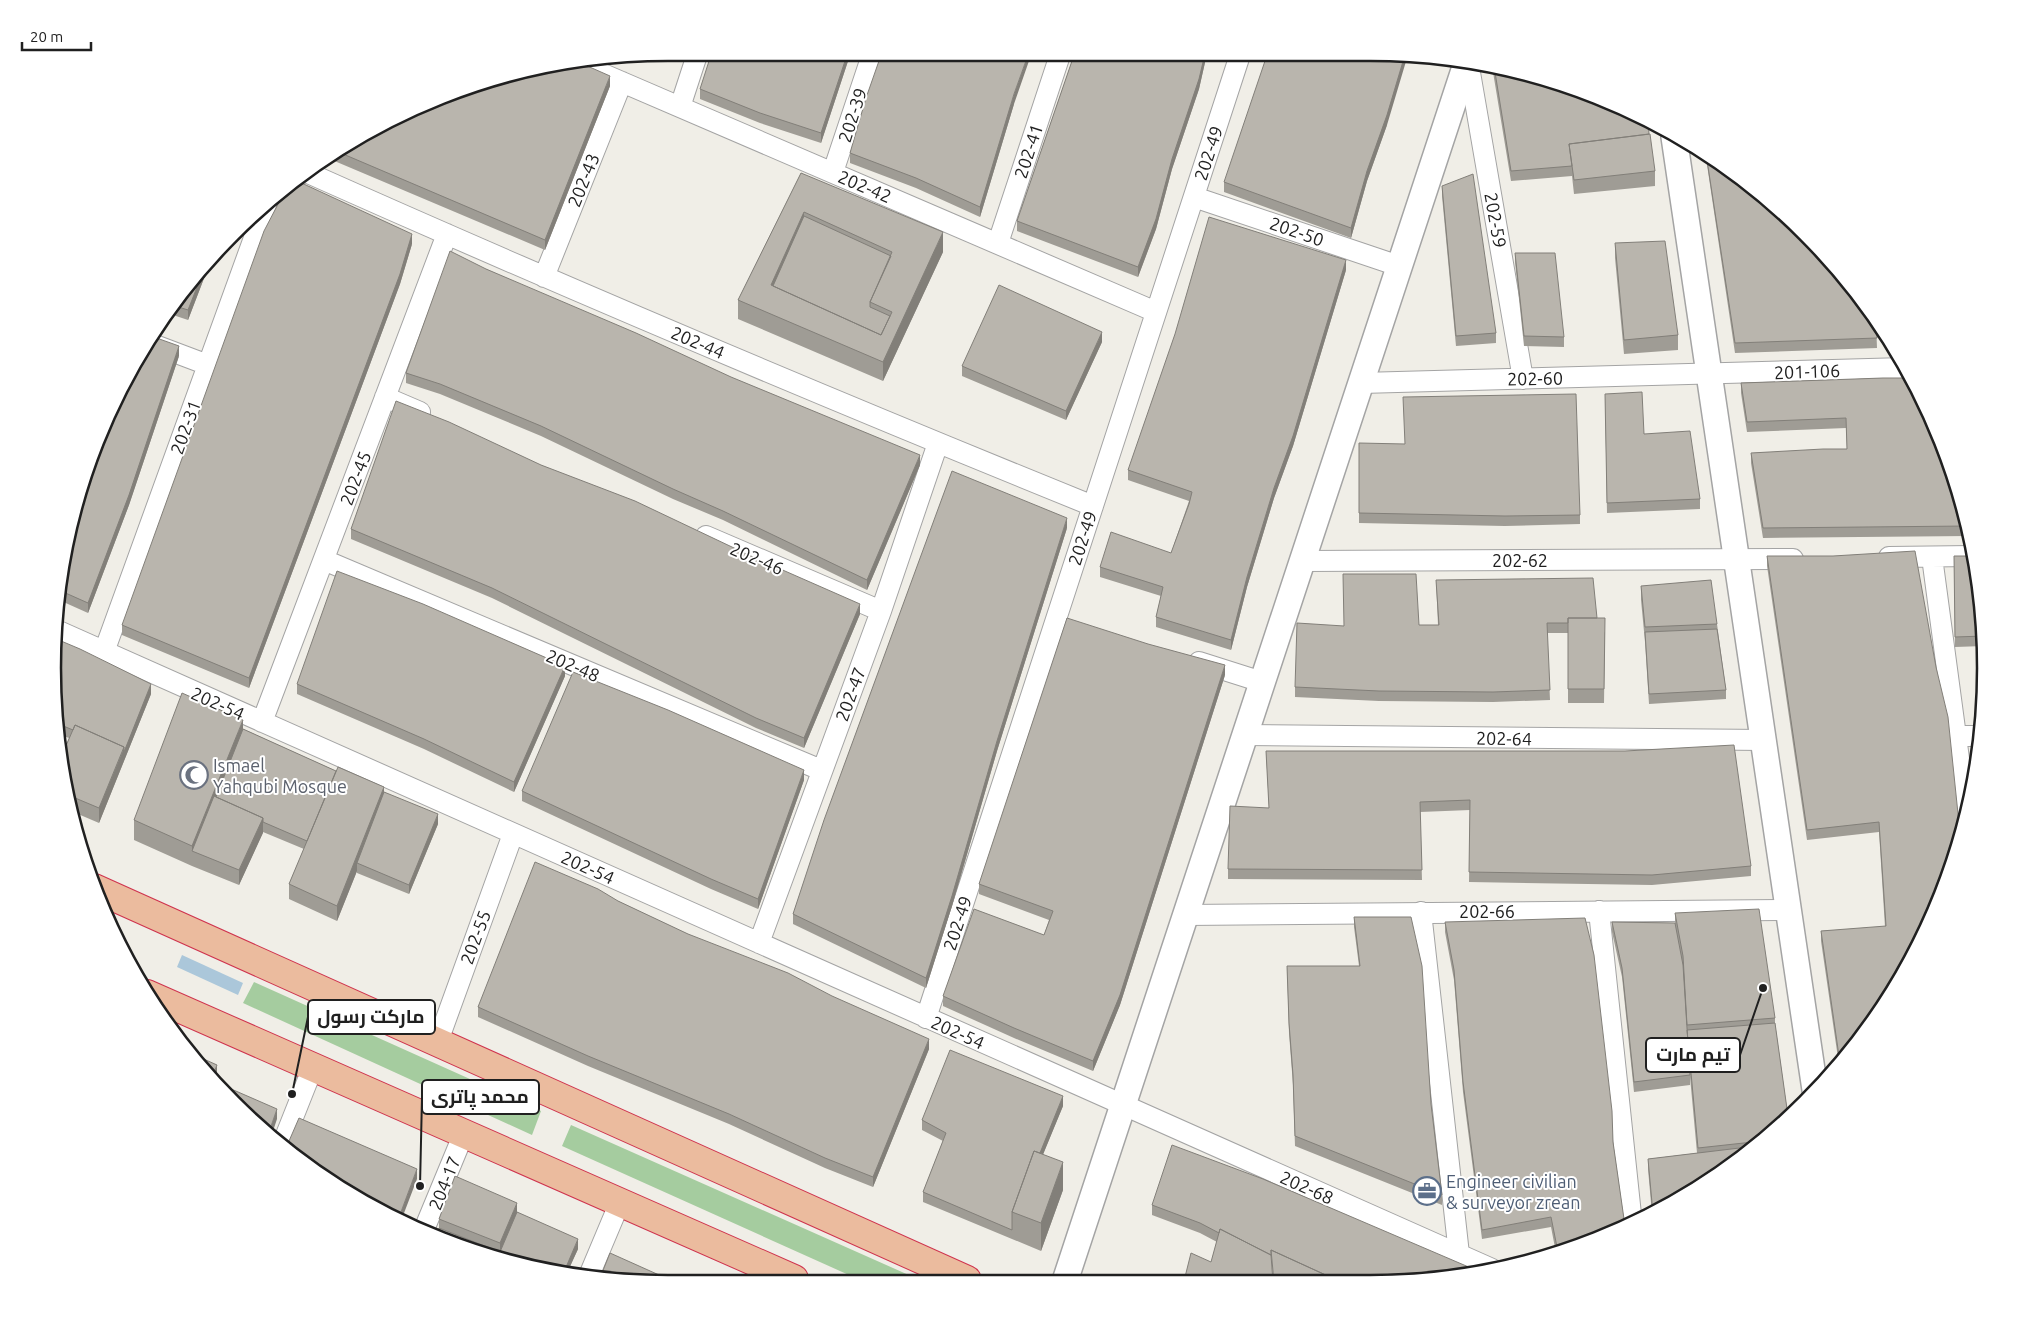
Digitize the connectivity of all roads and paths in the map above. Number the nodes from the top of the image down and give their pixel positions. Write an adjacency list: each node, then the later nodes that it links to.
1 (695, 61): 9 (street)
2 (870, 61): 11 (street, 202-39)
3 (1058, 61): 16 (street, 202-41)
4 (1238, 61): 13 (street, 202-49)
5 (586, 67): 8 (street, 202-42)
6 (1464, 69): 17 (street)
7 (1469, 70): 24 (street, 202-59)
8 (622, 82): 9 (street, 202-42); 18 (street, 202-43)
9 (680, 107): 11 (street, 202-42)
10 (1675, 144): 23 (street)
11 (833, 172): 16 (street, 202-42)
12 (315, 176): 15 (street, 202-44)
13 (1194, 197): 17 (street, 202-50); 19 (street, 202-49)
14 (260, 220): 21 (street, 202-31)
15 (447, 234): 18 (street, 202-44); 26 (street, 202-45)
16 (998, 243): 19 (street, 202-42)
17 (1399, 266): 25 (street)
18 (544, 277): 28 (street, 202-44)
19 (1156, 312): 29 (street, 202-49)
20 (155, 345): 21 (street)
21 (208, 365): 40 (street, 202-31)
22 (1896, 366): 23 (street, 201-106)
23 (1710, 374): 24 (street, 202-60); 36 (street)
24 (1523, 378): 25 (street, 202-60)
25 (1361, 382): 37 (street)
26 (385, 397): 27 (street); 35 (street, 202-45)
27 (440, 421)
28 (938, 443): 29 (street, 202-44); 38 (street, 202-47)
29 (1093, 506): 58 (street, 202-49)
30 (688, 528): 38 (street, 202-46)
31 (1966, 556): 32 (street)
32 (1932, 557): 34 (street); 45 (street)
33 (1815, 558): 36 (street, 202-62)
34 (1873, 558)
35 (324, 560): 43 (street, 202-45); 48 (street, 202-48)
36 (1737, 560): 37 (street, 202-62); 47 (street)
37 (1303, 561): 42 (street)
38 (880, 611): 48 (street, 202-47)
39 (63, 633): 40 (street, 202-54)
40 (104, 652): 43 (street, 202-54)
41 (1178, 656): 42 (street)
42 (1262, 682): 44 (street)
43 (262, 722): 50 (street, 202-54)
44 (1244, 735): 47 (street, 202-64); 55 (street)
45 (1956, 736): 46 (street); 49 (street)
46 (1973, 736)
47 (1764, 740): 52 (street)
48 (821, 770): 56 (street, 202-47)
49 (1963, 793)
50 (513, 834): 56 (street, 202-54); 59 (street, 202-55)
51 (104, 893): 59 (highway)
52 (1789, 910): 53 (street, 202-66); 61 (street)
53 (1599, 911): 54 (street, 202-66); 66 (street)
54 (1421, 912): 55 (street, 202-66); 68 (street)
55 (1185, 914): 62 (street)
56 (759, 943): 58 (street, 202-54)
57 (166, 1007): 60 (highway)
58 (926, 1018): 62 (street, 202-54)
59 (438, 1041): 72 (highway)
60 (313, 1067): 63 (highway); 64 (street)
61 (1814, 1081)
62 (1123, 1106): 68 (street, 202-68); 73 (street)
63 (464, 1133): 65 (highway); 67 (street, 204-17)
64 (285, 1138)
65 (620, 1202): 70 (street); 71 (highway)
66 (1631, 1215)
67 (426, 1224)
68 (1459, 1254): 69 (street, 202-68)
69 (1481, 1264)
70 (591, 1270)
71 (776, 1275)
72 (956, 1275)
73 (1067, 1275)

